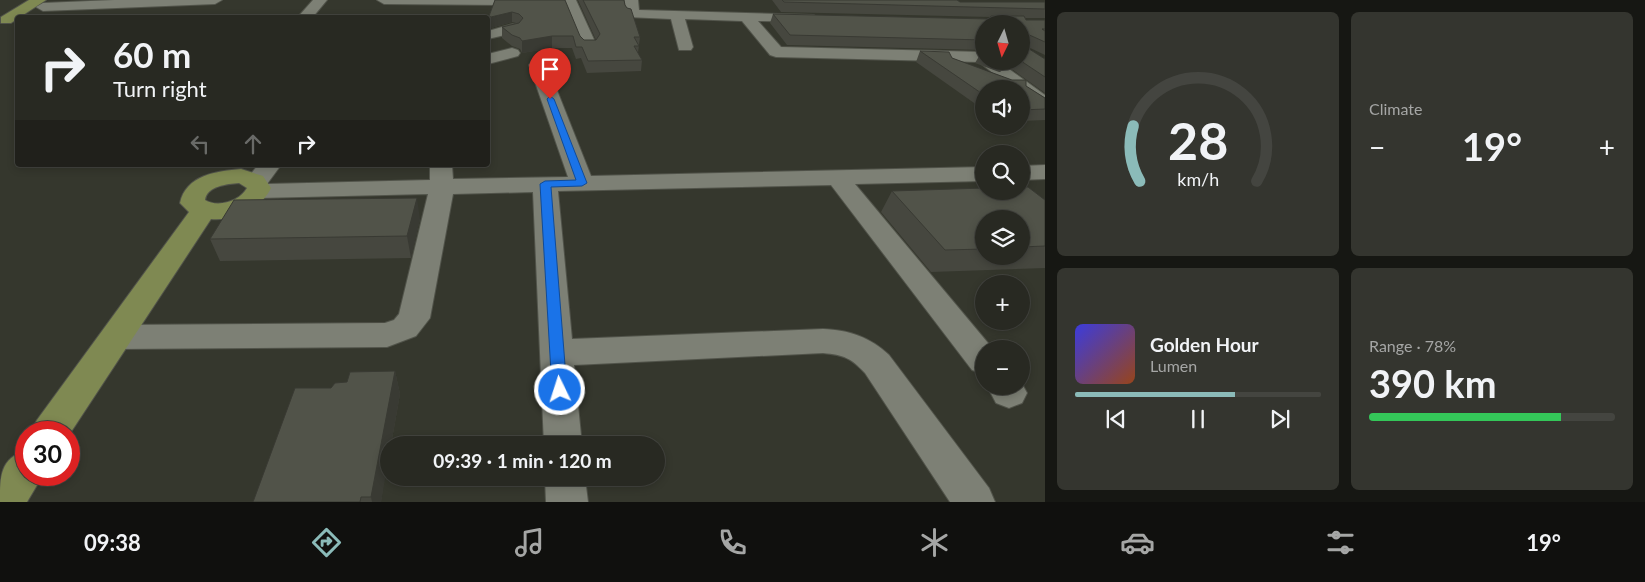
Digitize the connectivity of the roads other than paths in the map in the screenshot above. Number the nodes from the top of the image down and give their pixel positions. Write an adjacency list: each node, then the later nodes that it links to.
1 (216, 0): 9 (street)
2 (320, 0): 12 (street)
3 (384, 0): 6 (street)
4 (569, 0): 20 (street)
5 (631, 0): 13 (street)
6 (502, 1)
7 (730, 2): 8 (street)
8 (789, 4): 15 (street); 15 (street)
9 (43, 8): 10 (main road); 11 (main road)
10 (23, 15)
11 (28, 15)
12 (307, 15)
13 (677, 15): 14 (street); 21 (street)
14 (746, 16): 15 (street); 24 (street)
15 (804, 18)
16 (513, 29): 17 (street)
17 (490, 35)
18 (864, 40): 24 (street)
19 (958, 42): 22 (street)
20 (589, 46)
21 (685, 47)
22 (975, 52)
23 (512, 53): 26 (street)
24 (877, 55): 25 (street)
25 (936, 56): 27 (street); 30 (street)
26 (490, 58)
27 (975, 58)
28 (538, 65): 41 (street)
29 (999, 70): 31 (street)
30 (1000, 80)
31 (1011, 80)
32 (1030, 94): 33 (street)
33 (1045, 104)
34 (193, 167): 43 (main road)
35 (1045, 172): 36 (street)
36 (1030, 173)
37 (975, 174): 39 (street)
38 (441, 176): 40 (street); 42 (street); 44 (street)
39 (837, 177): 41 (street); 45 (street)
40 (262, 179): 43 (main road); 43 (main road)
41 (582, 183): 42 (street)
42 (545, 184): 46 (street)
43 (207, 196): 44 (main road)
44 (116, 337): 47 (main road)
45 (975, 350)
46 (557, 352): 48 (street); 53 (street)
47 (58, 421)
48 (562, 436)
49 (15, 484): 51 (main road)
50 (566, 486): 52 (street)
51 (3, 502)
52 (567, 502)
53 (974, 502)

